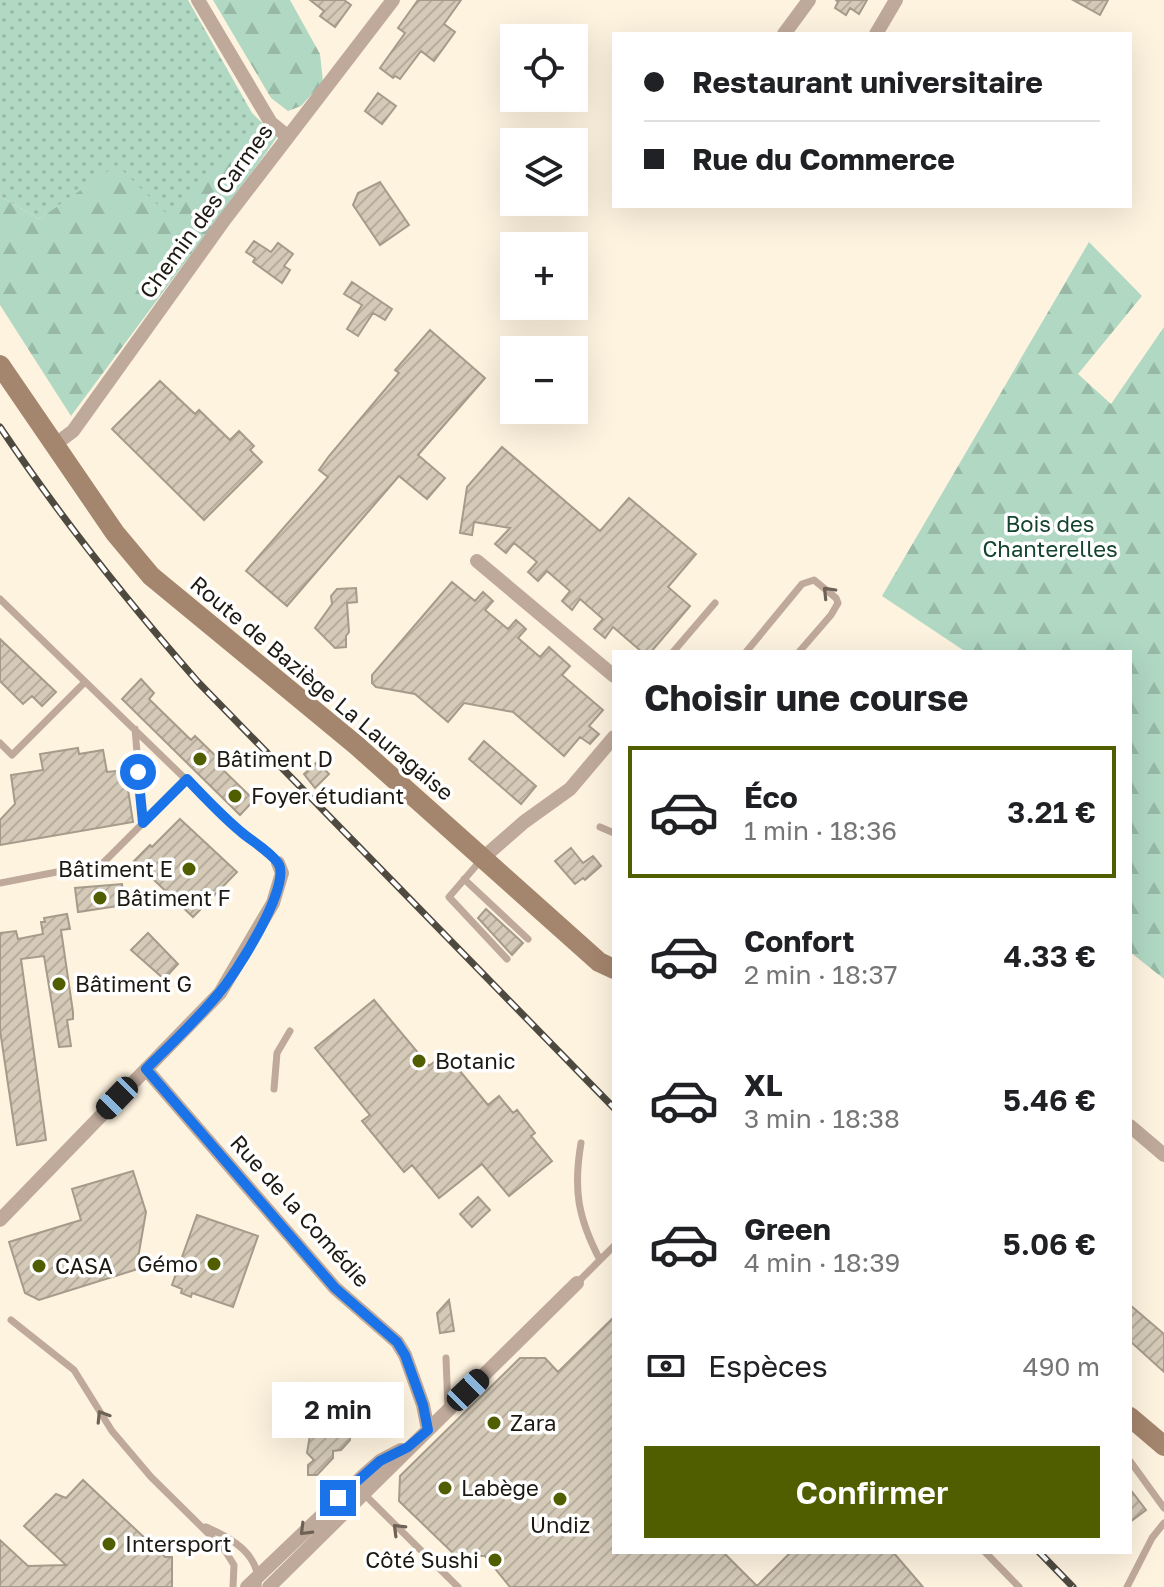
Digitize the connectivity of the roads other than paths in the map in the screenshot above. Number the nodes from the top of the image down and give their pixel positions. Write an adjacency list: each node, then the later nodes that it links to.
1 (198, 0): 7 (street)
2 (393, 0): 7 (street, Chemin des Carmes)
3 (809, 0): 5 (street)
4 (896, 0): 6 (street)
5 (785, 32)
6 (877, 32)
7 (287, 136): 9 (street, Chemin des Carmes)
8 (0, 365): 9 (main road, Route de Baziège La Lauragaise)
9 (53, 446): 25 (main road, Route de Baziège La Lauragaise)
10 (477, 561): 16 (street)
11 (0, 599): 17 (lane)
12 (715, 603): 13 (lane)
13 (675, 650)
14 (748, 650): 15 (lane, one-way to 14)
15 (801, 650)
16 (612, 674)
17 (85, 682): 18 (lane); 20 (lane)
18 (135, 729): 21 (lane); 22 (lane)
19 (612, 739): 25 (street)
20 (0, 743)
21 (187, 779): 22 (lane); 26 (lane)
22 (143, 823): 28 (lane)
23 (600, 827): 24 (lane)
24 (612, 832)
25 (484, 857): 27 (lane); 30 (main road, Route de Baziège La Lauragaise)
26 (278, 863): 35 (street)
27 (464, 879): 29 (lane); 32 (lane)
28 (0, 883)
29 (528, 939)
30 (583, 945): 31 (main road, Route de Baziège La Lauragaise); 33 (main road, Route de Baziège La Lauragaise)
31 (612, 957)
32 (507, 959)
33 (612, 968)
34 (290, 1031): 36 (lane)
35 (146, 1069): 42 (street); 51 (street, Rue de la Comédie)
36 (274, 1089)
37 (1132, 1128): 39 (street)
38 (581, 1143): 40 (lane)
39 (1164, 1155)
40 (578, 1205): 41 (lane); 44 (lane)
41 (568, 1207)
42 (0, 1220)
43 (612, 1248): 44 (lane)
44 (600, 1260): 45 (lane)
45 (577, 1283): 49 (street)
46 (11, 1320): 58 (lane, one-way to 46)
47 (446, 1358): 49 (lane)
48 (1132, 1405): 52 (main road)
49 (448, 1410): 51 (street)
50 (1132, 1419): 53 (main road)
51 (428, 1430): 55 (street)
52 (1164, 1432)
53 (1164, 1446)
54 (1132, 1464): 56 (lane)
55 (359, 1488): 60 (street); 62 (lane, one-way to 55)
56 (1164, 1508)
57 (1164, 1523): 64 (lane)
58 (201, 1525): 60 (lane); 61 (lane)
59 (987, 1554): 63 (lane)
60 (258, 1584)
61 (233, 1587)
62 (458, 1587)
63 (1019, 1587)
64 (1127, 1587)

